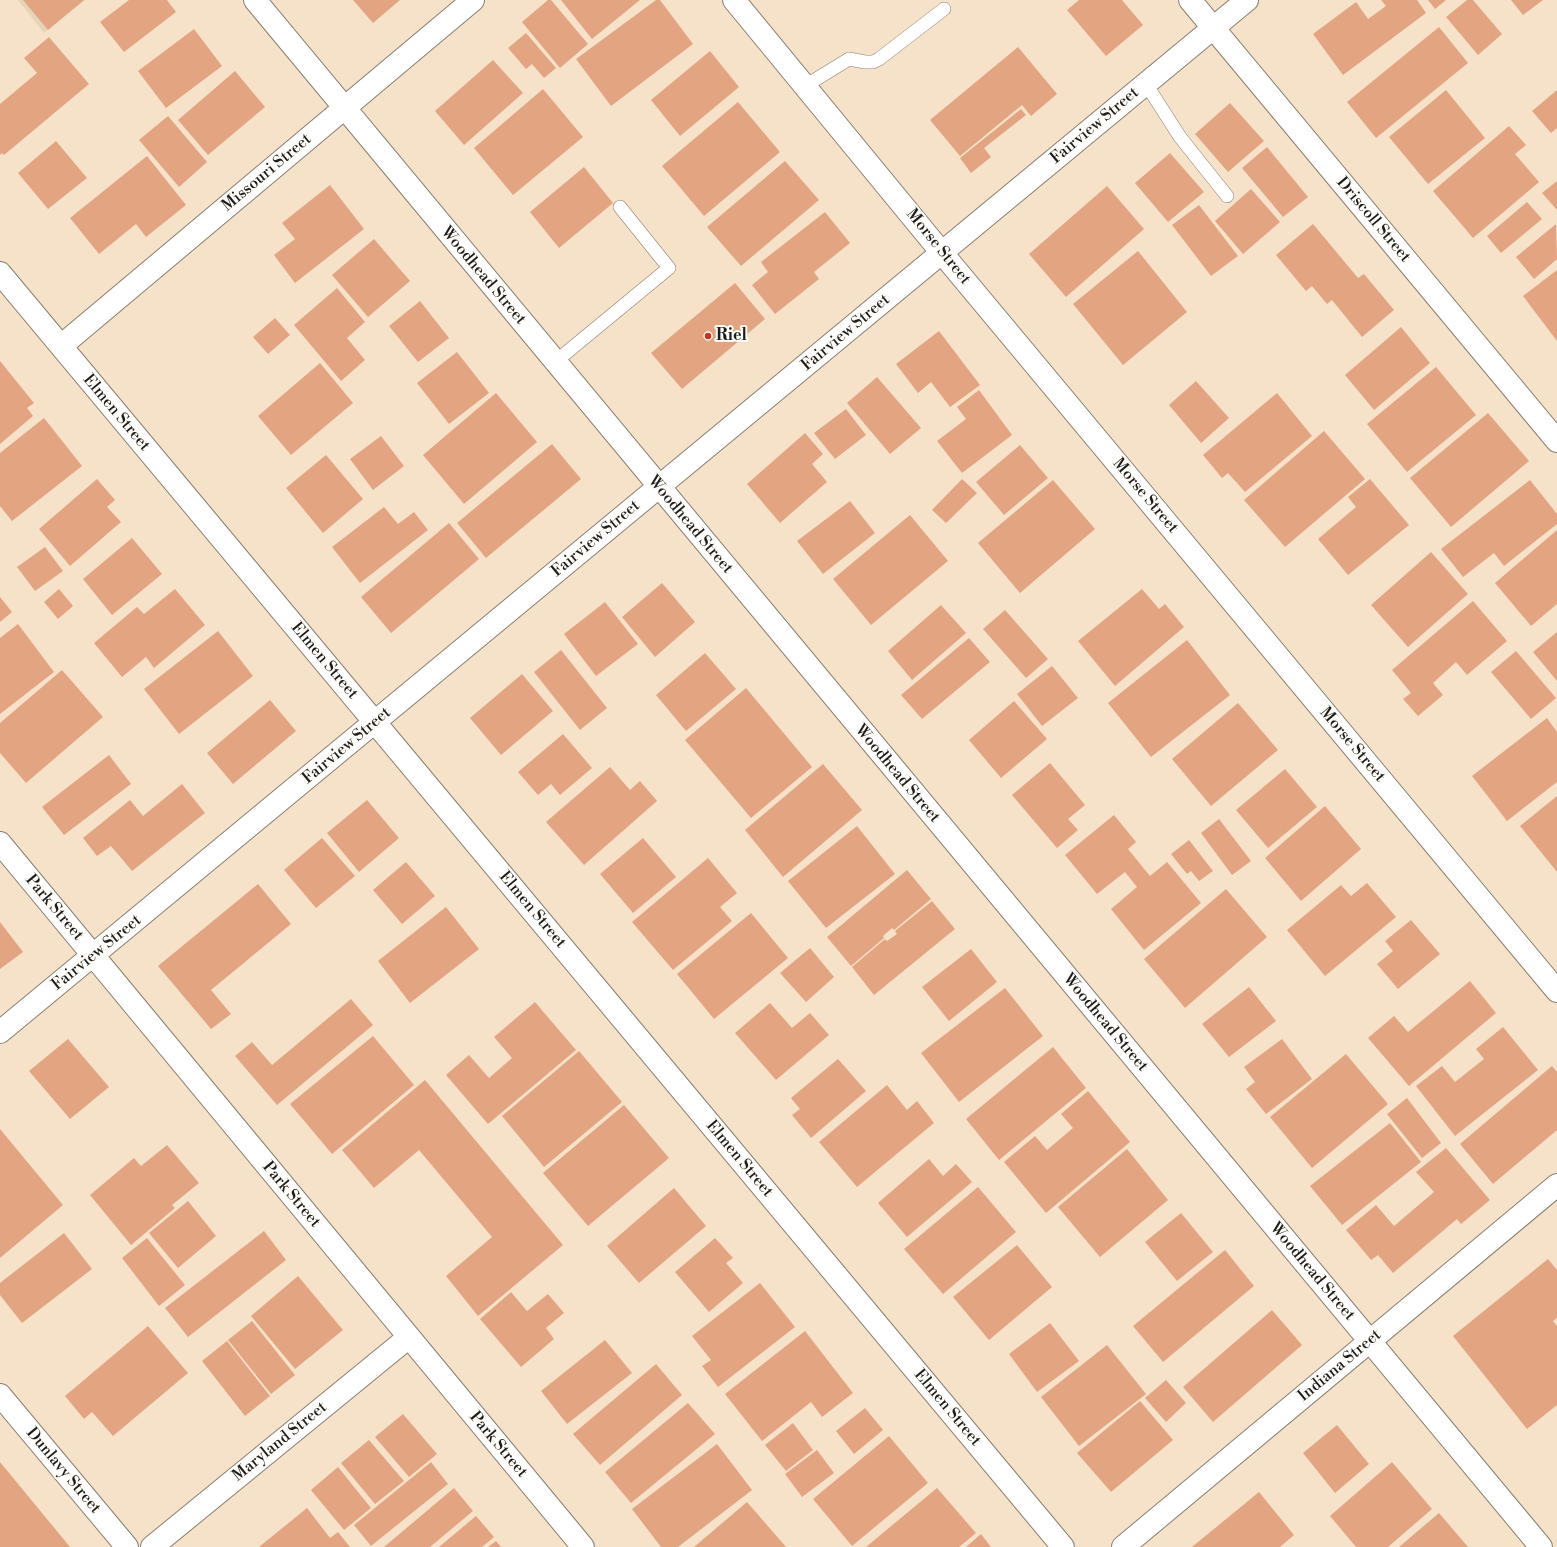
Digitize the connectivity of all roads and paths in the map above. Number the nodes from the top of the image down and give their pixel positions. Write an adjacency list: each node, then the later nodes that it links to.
1 (255, 0): 10 (street, Woodhead Street)
2 (473, 0): 10 (street, Missouri Street)
3 (734, 0): 9 (street, Morse Street)
4 (1190, 0): 7 (street, Driscoll Street)
5 (1247, 0): 7 (street, Fairview Street)
6 (944, 9): 9 (lane)
7 (1213, 28): 8 (street, Fairview Street); 17 (street, Driscoll Street)
8 (1146, 84): 11 (lane); 13 (street, Fairview Street)
9 (805, 86): 13 (street, Morse Street)
10 (344, 108): 15 (street, Missouri Street); 16 (street, Woodhead Street)
11 (1227, 196)
12 (620, 207): 16 (lane)
13 (942, 253): 18 (street, Fairview Street); 22 (street, Morse Street)
14 (0, 273): 15 (street, Elmen Street)
15 (61, 346): 19 (street, Elmen Street)
16 (555, 362): 18 (street, Woodhead Street)
17 (1557, 441)
18 (659, 487): 19 (street, Fairview Street); 26 (street, Woodhead Street)
19 (375, 723): 21 (street, Fairview Street); 31 (street, Elmen Street)
20 (0, 843): 21 (street, Park Street)
21 (94, 956): 23 (street, Fairview Street); 25 (street, Park Street)
22 (1557, 991)
23 (0, 1032)
24 (1557, 1185): 26 (street, Indiana Street)
25 (409, 1337): 29 (street, Maryland Street); 30 (street, Park Street)
26 (1370, 1341): 32 (street, Indiana Street); 33 (street, Woodhead Street)
27 (0, 1395): 28 (street, Dunlavy Street)
28 (127, 1547)
29 (152, 1547)
30 (583, 1547)
31 (1063, 1547)
32 (1123, 1547)
33 (1541, 1547)

